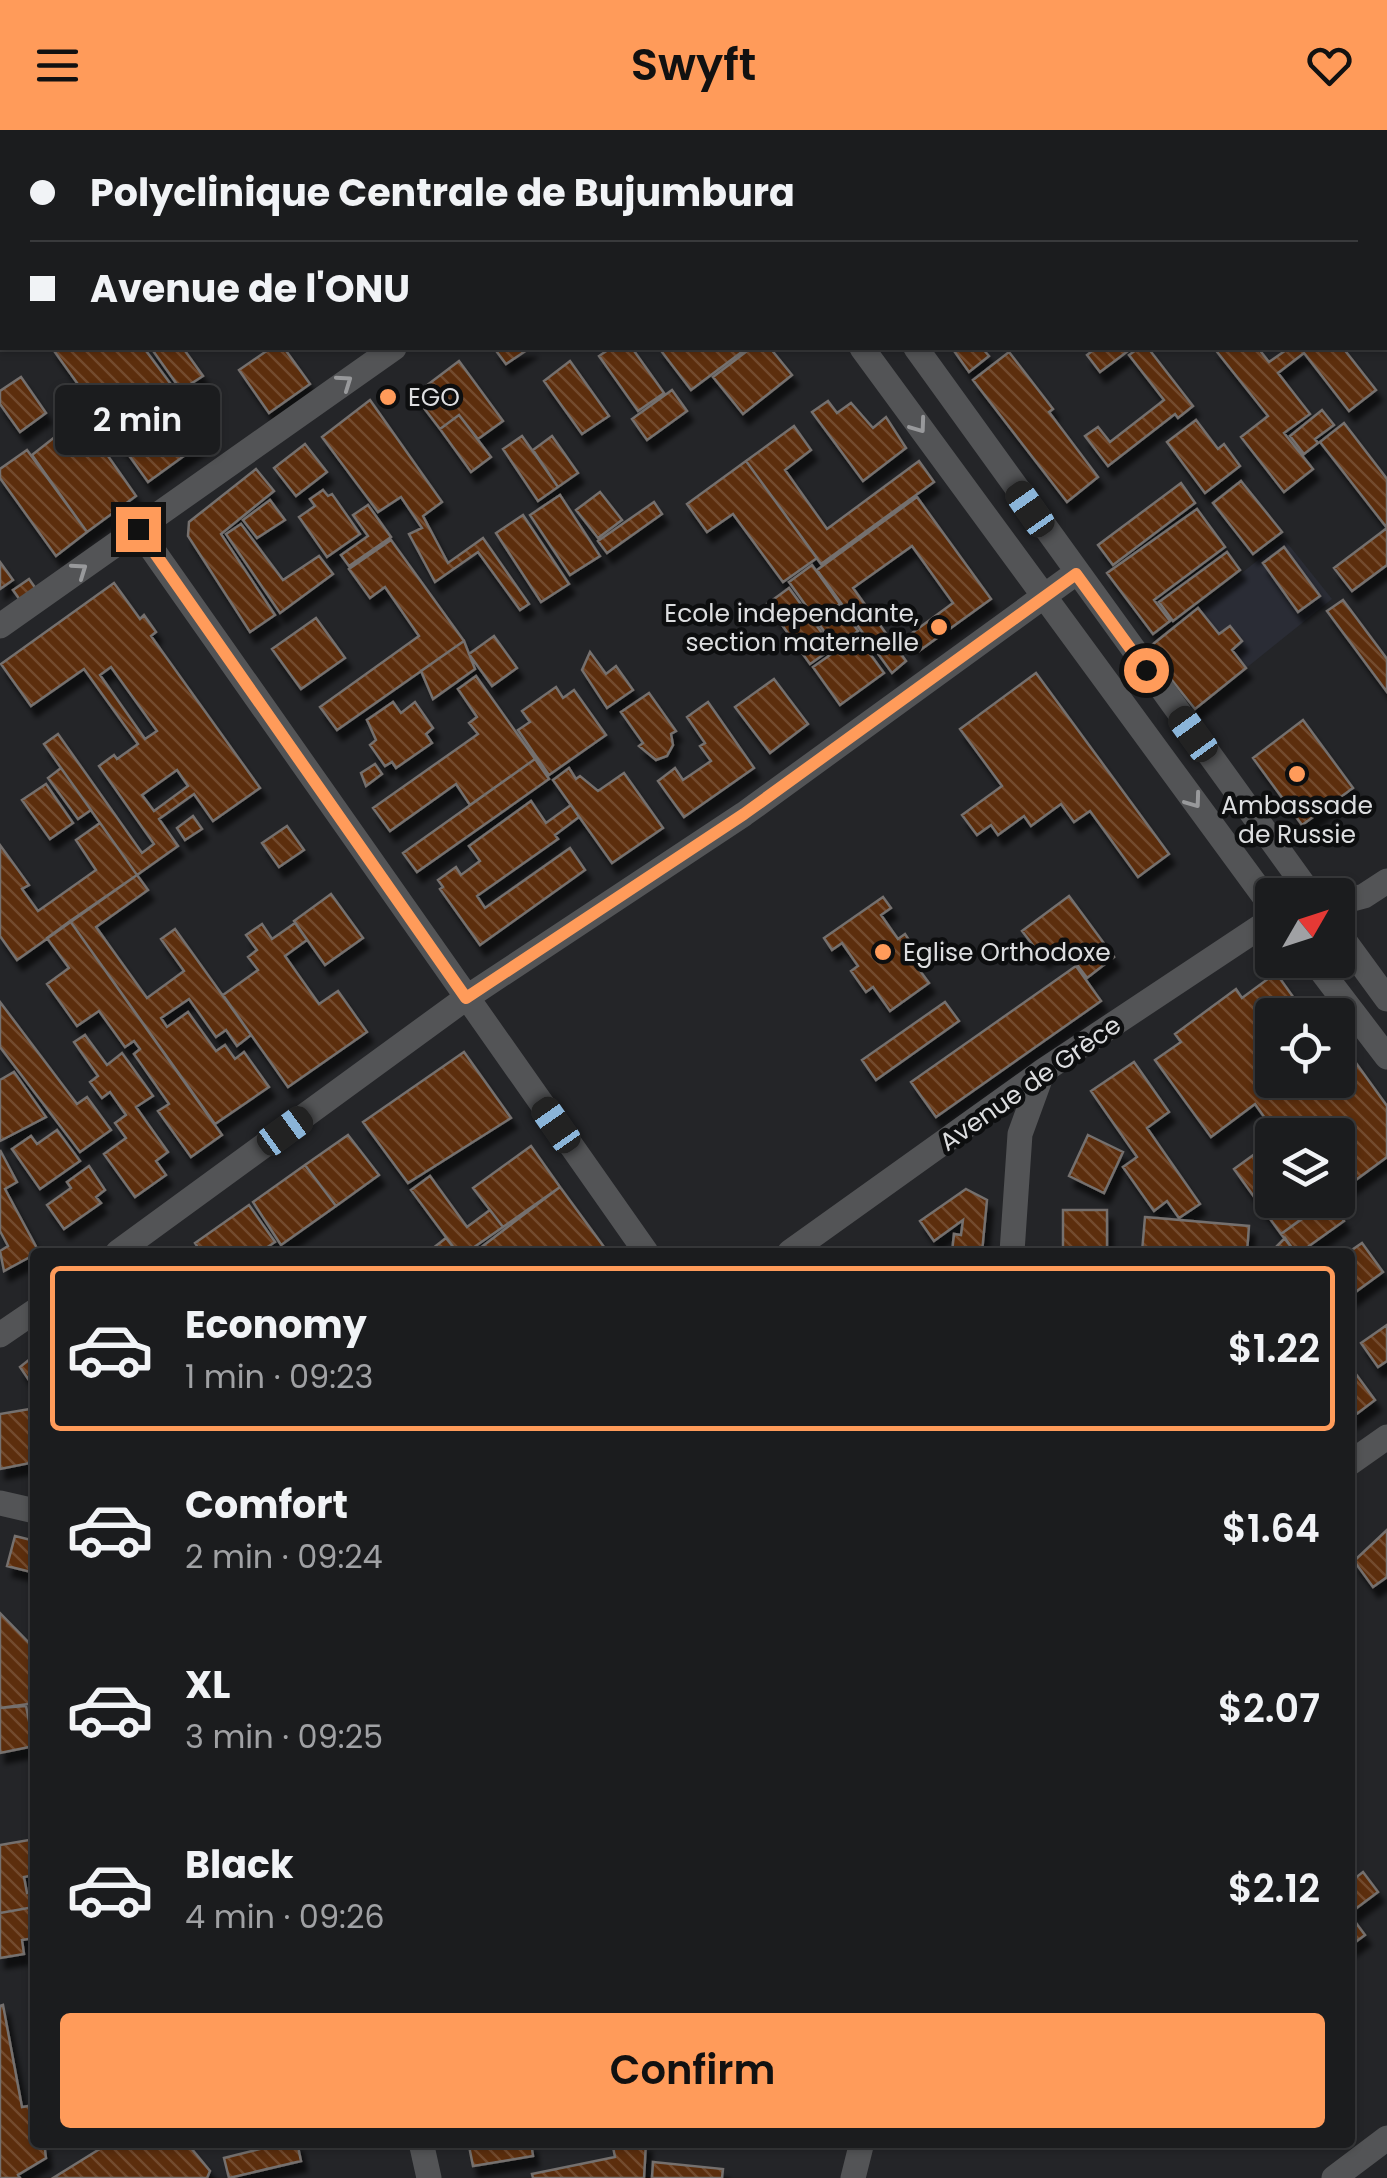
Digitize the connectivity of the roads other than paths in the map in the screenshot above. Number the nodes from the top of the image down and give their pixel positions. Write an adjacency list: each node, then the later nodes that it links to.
1 (391, 350): 4 (street, one-way to 1)
2 (863, 350): 6 (street, one-way to 6)
3 (917, 350): 5 (street)
4 (138, 529): 7 (street, one-way to 4); 15 (street)
5 (1076, 574): 6 (street); 8 (street)
6 (1044, 598): 10 (street, one-way to 10); 15 (street)
7 (0, 626)
8 (1299, 878)
9 (1387, 880): 11 (street)
10 (1255, 884)
11 (1355, 898)
12 (1255, 929): 18 (street, Avenue de Grèce)
13 (1355, 955): 16 (street)
14 (1327, 978): 17 (street)
15 (466, 998): 19 (street); 20 (street)
16 (1387, 998)
17 (1387, 1057)
18 (1043, 1072): 21 (street, Avenue de Grèce); 22 (street)
19 (123, 1248)
20 (643, 1248)
21 (796, 1248)
22 (1012, 1248)
23 (30, 1315): 24 (street)
24 (0, 1336)
25 (1387, 1437): 26 (street)
26 (1355, 1459)
27 (0, 1503): 28 (street)
28 (30, 1510)
29 (1387, 2138): 34 (street)
30 (423, 2148): 32 (street)
31 (860, 2148): 33 (street)
32 (428, 2178)
33 (853, 2178)
34 (1334, 2178)

